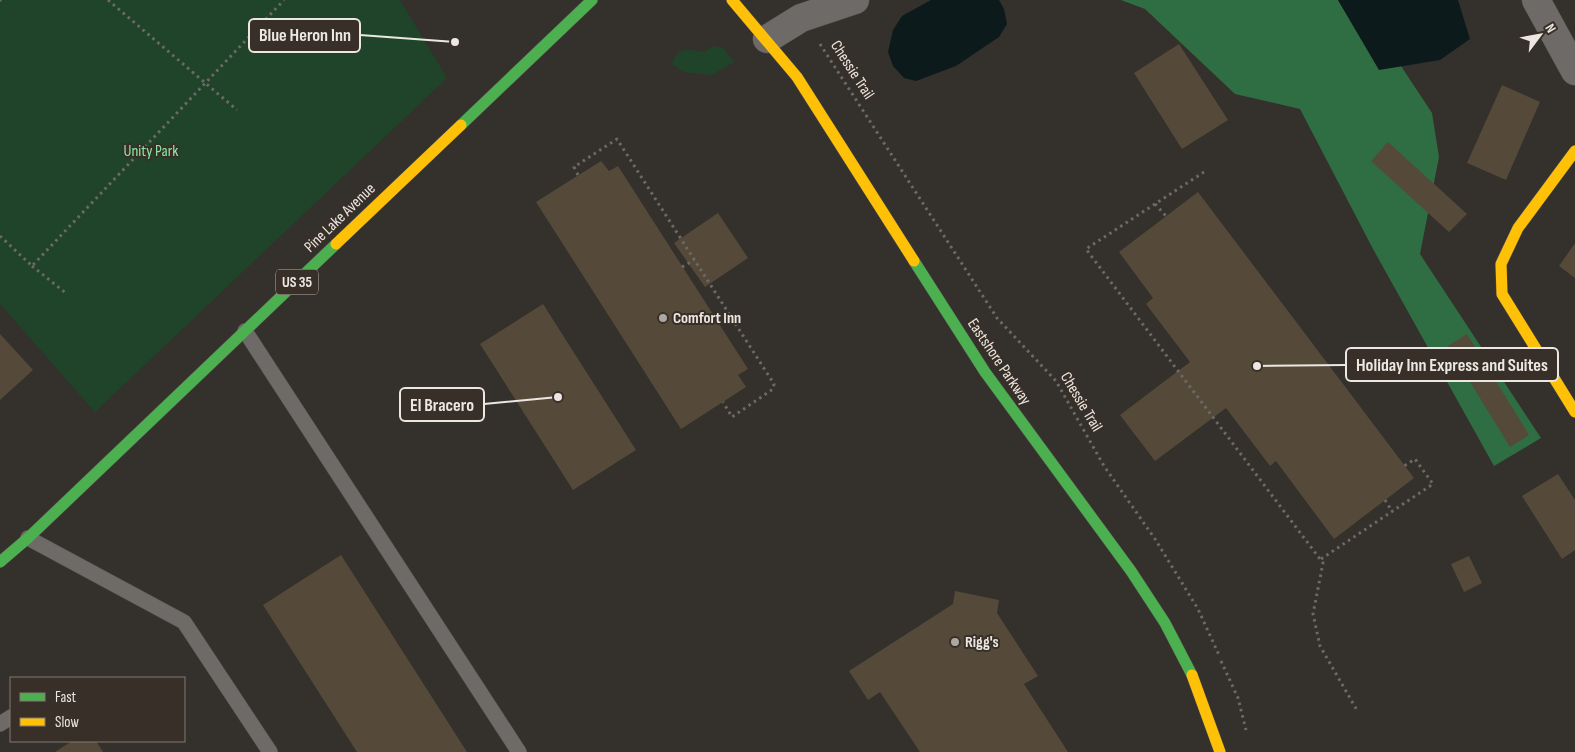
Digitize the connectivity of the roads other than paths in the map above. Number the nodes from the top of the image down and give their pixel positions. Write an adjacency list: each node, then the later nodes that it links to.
1 (592, 0): 8 (street, Pine Lake Avenue / US 35)
2 (732, 0): 5 (street, Eastshore Parkway)
3 (854, 0): 5 (street)
4 (1536, 0): 6 (street)
5 (767, 39): 14 (street, Eastshore Parkway)
6 (1575, 70)
7 (1575, 151): 9 (street)
8 (245, 331): 10 (street, Pine Lake Avenue / US 35); 13 (lane)
9 (1575, 412)
10 (28, 538): 11 (street, Pine Lake Avenue / US 35); 12 (lane)
11 (0, 562)
12 (270, 752)
13 (519, 752)
14 (1220, 752)

